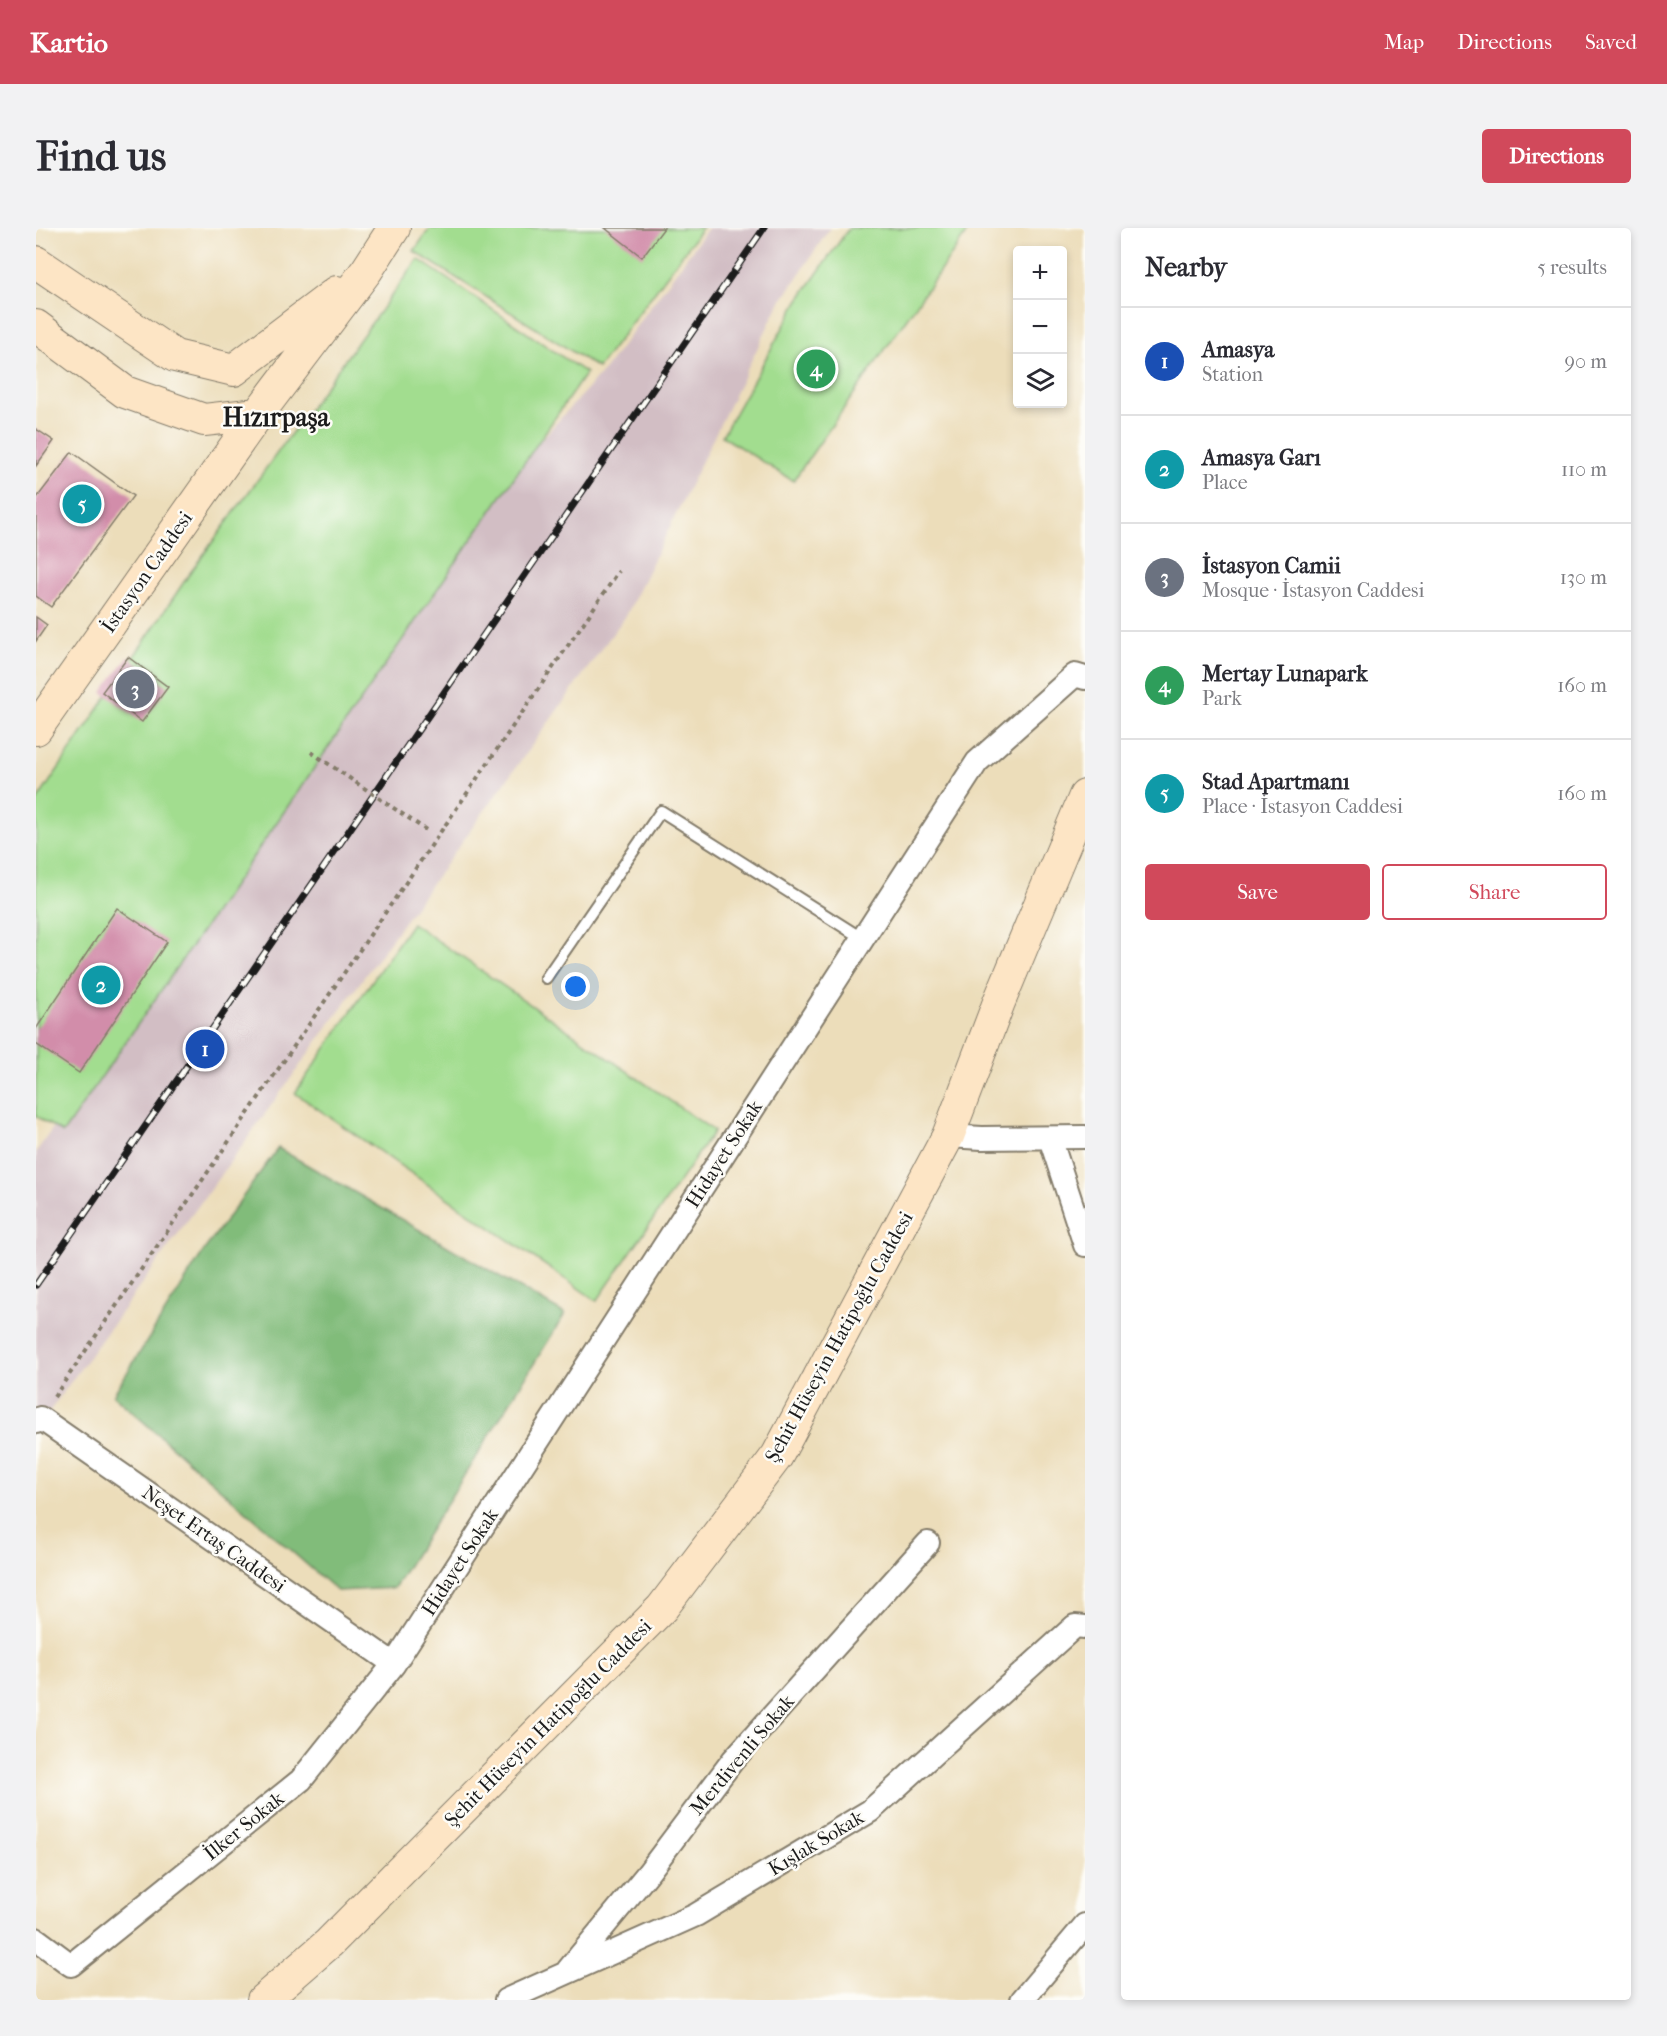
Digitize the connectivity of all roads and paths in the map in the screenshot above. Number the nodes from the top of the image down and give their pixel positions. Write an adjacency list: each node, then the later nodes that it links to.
1 (394, 228): 3 (street)
2 (36, 262): 3 (street)
3 (367, 270): 5 (street, İstasyon Caddesi)
4 (36, 326): 5 (street)
5 (258, 414): 8 (street, İstasyon Caddesi)
6 (620, 571): 18 (path)
7 (1085, 678): 12 (street, Hidayet Sokak)
8 (36, 729)
9 (311, 752): 11 (path, bridge)
10 (1085, 796): 14 (street, Şehit Hüseyin Hatipoğlu Caddesi)
11 (426, 830)
12 (863, 939): 13 (lane); 21 (street, Hidayet Sokak)
13 (546, 978)
14 (948, 1136): 16 (street); 25 (street, Şehit Hüseyin Hatipoğlu Caddesi)
15 (1085, 1137): 16 (street)
16 (1050, 1138): 17 (street)
17 (1085, 1245)
18 (38, 1420): 21 (street, Neşet Ertaş Caddesi)
19 (928, 1543): 24 (street, Merdivenli Sokak)
20 (1085, 1627): 24 (street, Kışlak Sokak)
21 (393, 1664): 23 (street, İlker Sokak)
22 (1085, 1925): 27 (street)
23 (36, 1939)
24 (565, 1974): 26 (street, Kışlak Sokak)
25 (263, 2000)
26 (506, 2000)
27 (1022, 2000)

